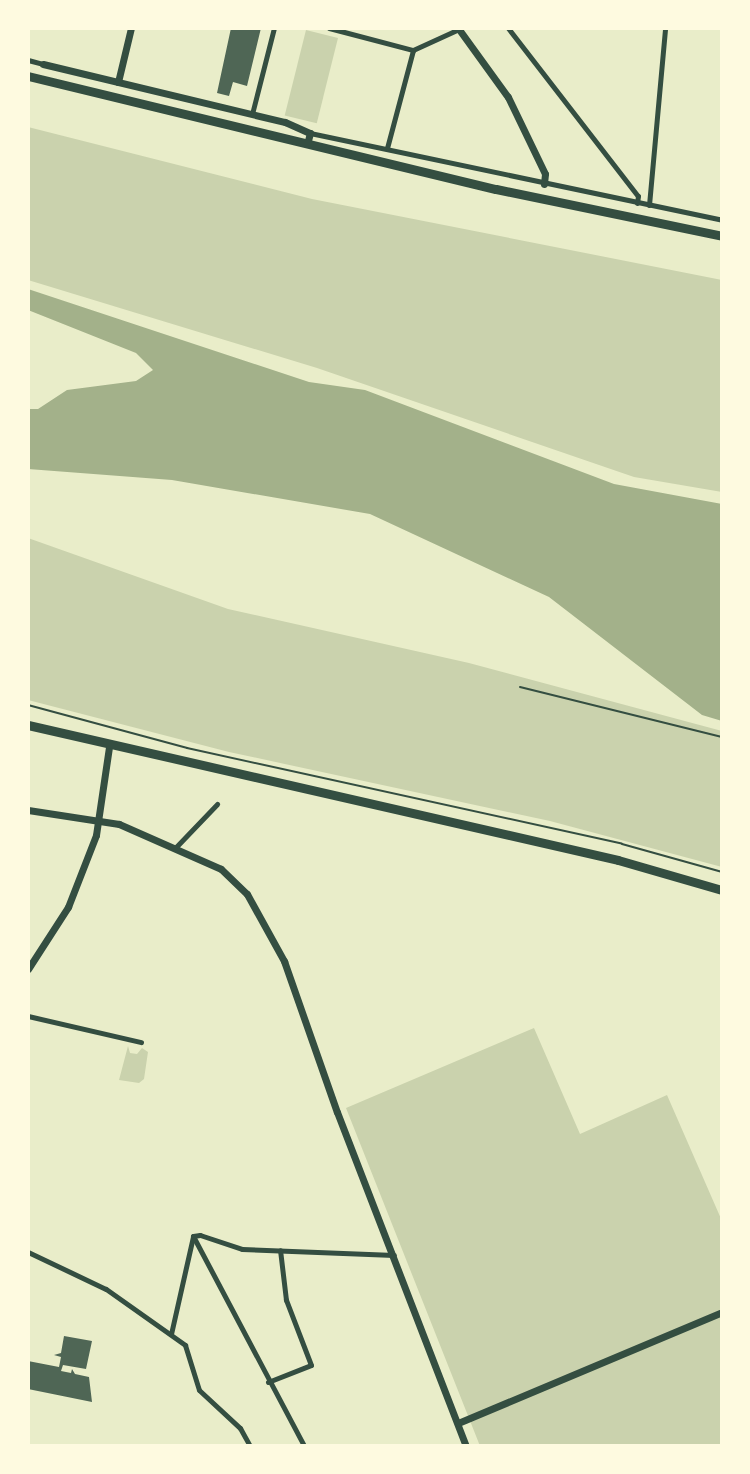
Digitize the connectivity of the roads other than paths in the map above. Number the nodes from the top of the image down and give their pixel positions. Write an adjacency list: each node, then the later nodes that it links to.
1 (131, 28): 11 (street)
2 (274, 28): 12 (street)
3 (329, 28): 7 (street)
4 (459, 28): 7 (street); 16 (street)
5 (508, 28): 17 (street)
6 (665, 28): 18 (street)
7 (413, 50): 15 (street)
8 (28, 60): 9 (street)
9 (43, 64): 11 (street)
10 (28, 76): 14 (main road)
11 (118, 82): 12 (street)
12 (252, 114): 13 (street)
13 (310, 133): 14 (street); 15 (street)
14 (307, 144): 20 (main road)
15 (387, 148): 16 (street)
16 (544, 184): 17 (street)
17 (637, 203): 18 (street)
18 (649, 205): 19 (street)
19 (722, 220)
20 (722, 236)
21 (28, 725): 22 (main road)
22 (109, 747): 25 (street); 27 (main road)
23 (217, 804): 26 (street)
24 (28, 810): 25 (street)
25 (101, 819): 26 (street); 28 (street)
26 (175, 848): 34 (street)
27 (722, 890)
28 (28, 969)
29 (28, 1016): 30 (street)
30 (141, 1042)
31 (192, 1236): 32 (street); 36 (street); 37 (street)
32 (279, 1250): 34 (street); 37 (street)
33 (28, 1252): 36 (street)
34 (394, 1255): 38 (street)
35 (722, 1312): 38 (street)
36 (171, 1334): 39 (street)
37 (268, 1382): 40 (street)
38 (458, 1423): 41 (street)
39 (250, 1446)
40 (304, 1446)
41 (466, 1446)

